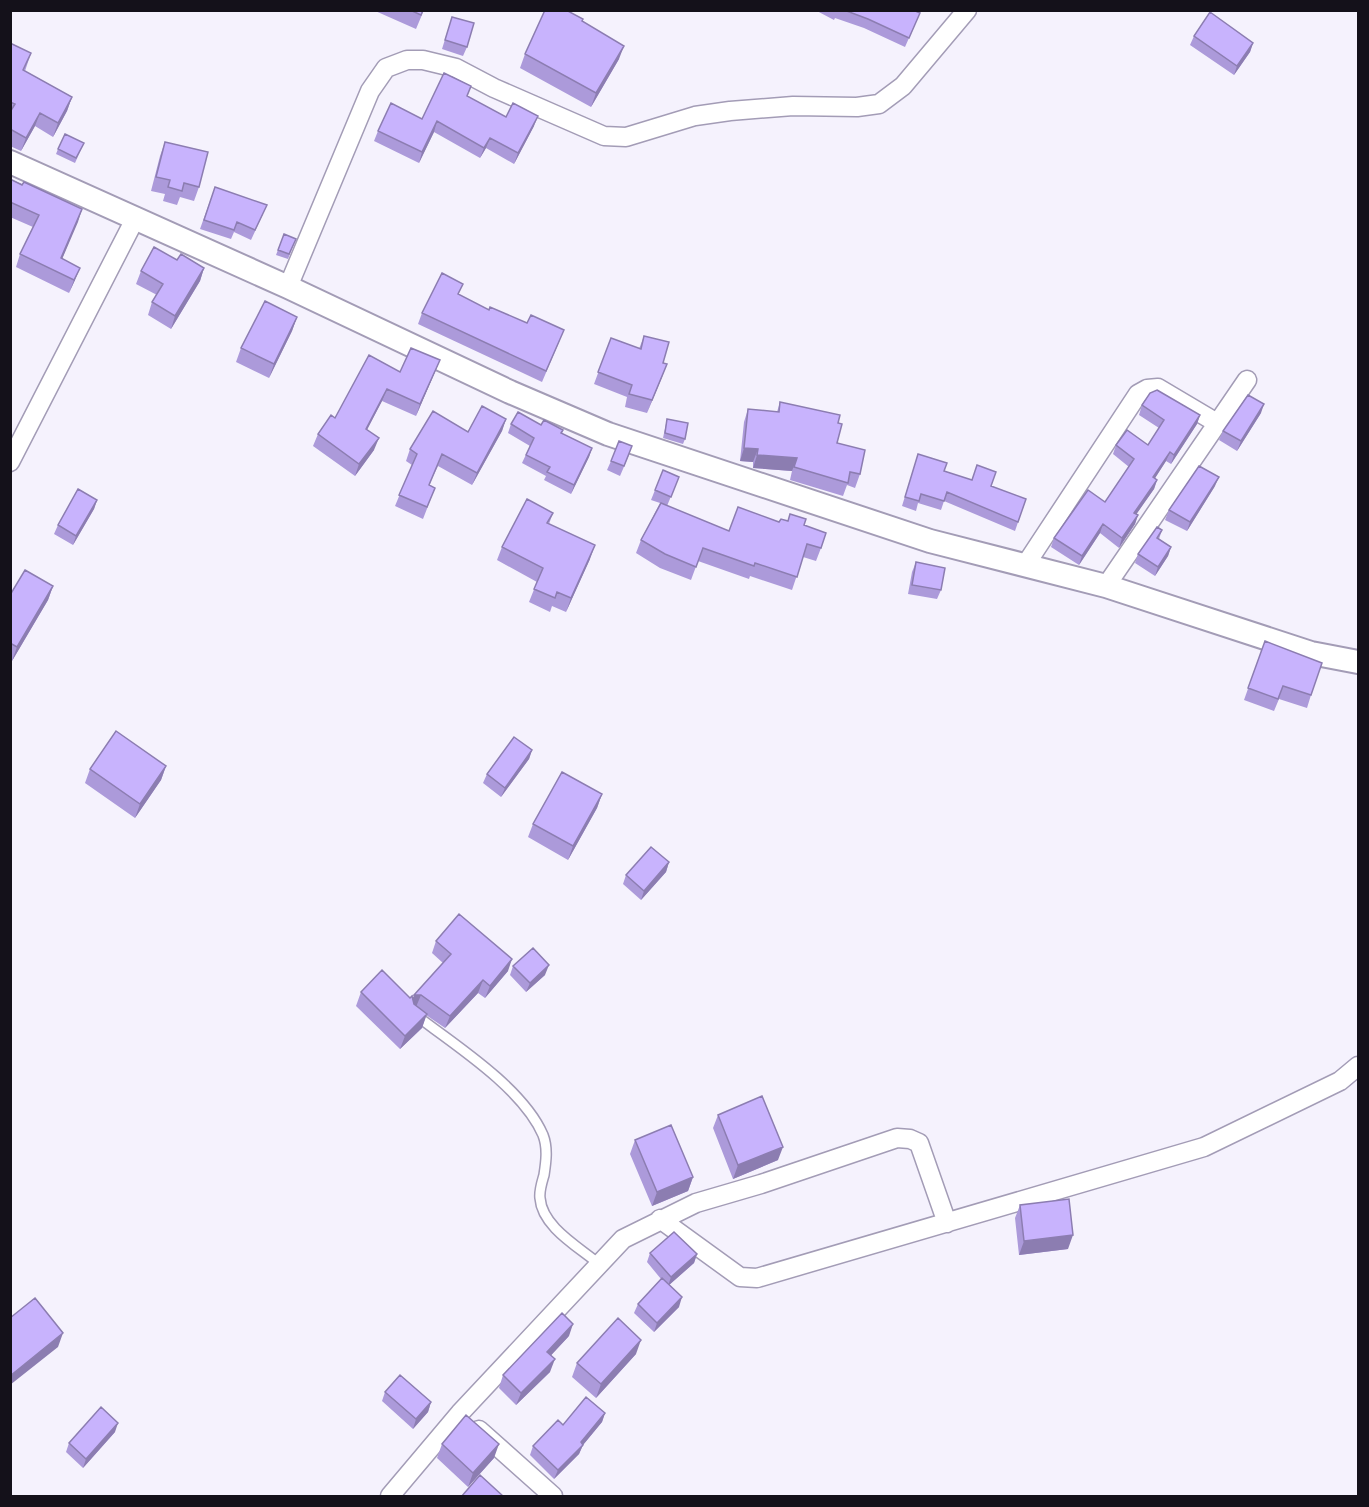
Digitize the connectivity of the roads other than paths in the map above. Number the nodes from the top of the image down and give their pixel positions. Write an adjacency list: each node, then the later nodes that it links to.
1 (967, 10): 4 (street)
2 (10, 162): 3 (street)
3 (136, 218): 4 (street); 7 (street)
4 (288, 287): 8 (street)
5 (1247, 380): 6 (street)
6 (1217, 423): 8 (street); 9 (street)
7 (10, 462)
8 (1026, 564): 9 (street)
9 (1106, 586): 10 (street)
10 (1359, 662)
11 (413, 1013): 15 (lane)
12 (1359, 1066): 14 (street)
13 (660, 1219): 14 (street); 14 (street); 15 (street)
14 (947, 1223)
15 (599, 1264): 16 (street)
16 (460, 1413): 17 (street); 18 (street)
17 (399, 1494)
18 (553, 1497)

